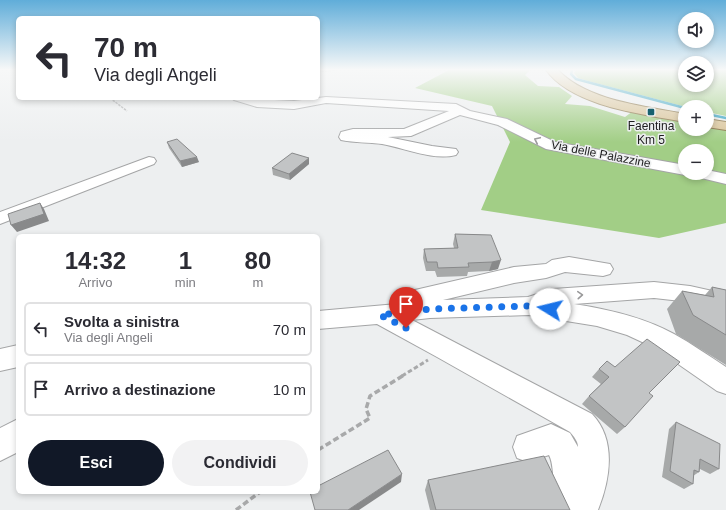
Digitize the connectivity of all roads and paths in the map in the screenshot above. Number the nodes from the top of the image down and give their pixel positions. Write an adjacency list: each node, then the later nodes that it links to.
1 (587, 94): 6 (main road)
2 (113, 100): 4 (path)
3 (246, 100): 5 (street, Via delle Palazzine)
4 (127, 111)
5 (460, 111): 9 (street); 11 (street, Via delle Palazzine, one-way to 5)
6 (678, 117)
7 (714, 124): 8 (main road)
8 (726, 126)
9 (451, 152)
10 (149, 161): 14 (street)
11 (678, 169)
12 (714, 176): 13 (street)
13 (726, 178)
14 (0, 218)
15 (603, 269): 18 (street)
16 (726, 303): 17 (street, one-way to 16)
17 (528, 306): 18 (street); 24 (street)
18 (407, 312): 19 (street)
19 (380, 315): 20 (street); 21 (street)
20 (320, 320)
21 (446, 348): 27 (street); 28 (path)
22 (16, 356): 23 (street)
23 (0, 360)
24 (726, 382)
25 (16, 435): 26 (street)
26 (0, 446)
27 (528, 447)
28 (320, 449)
29 (257, 494): 30 (path)
30 (236, 510)

